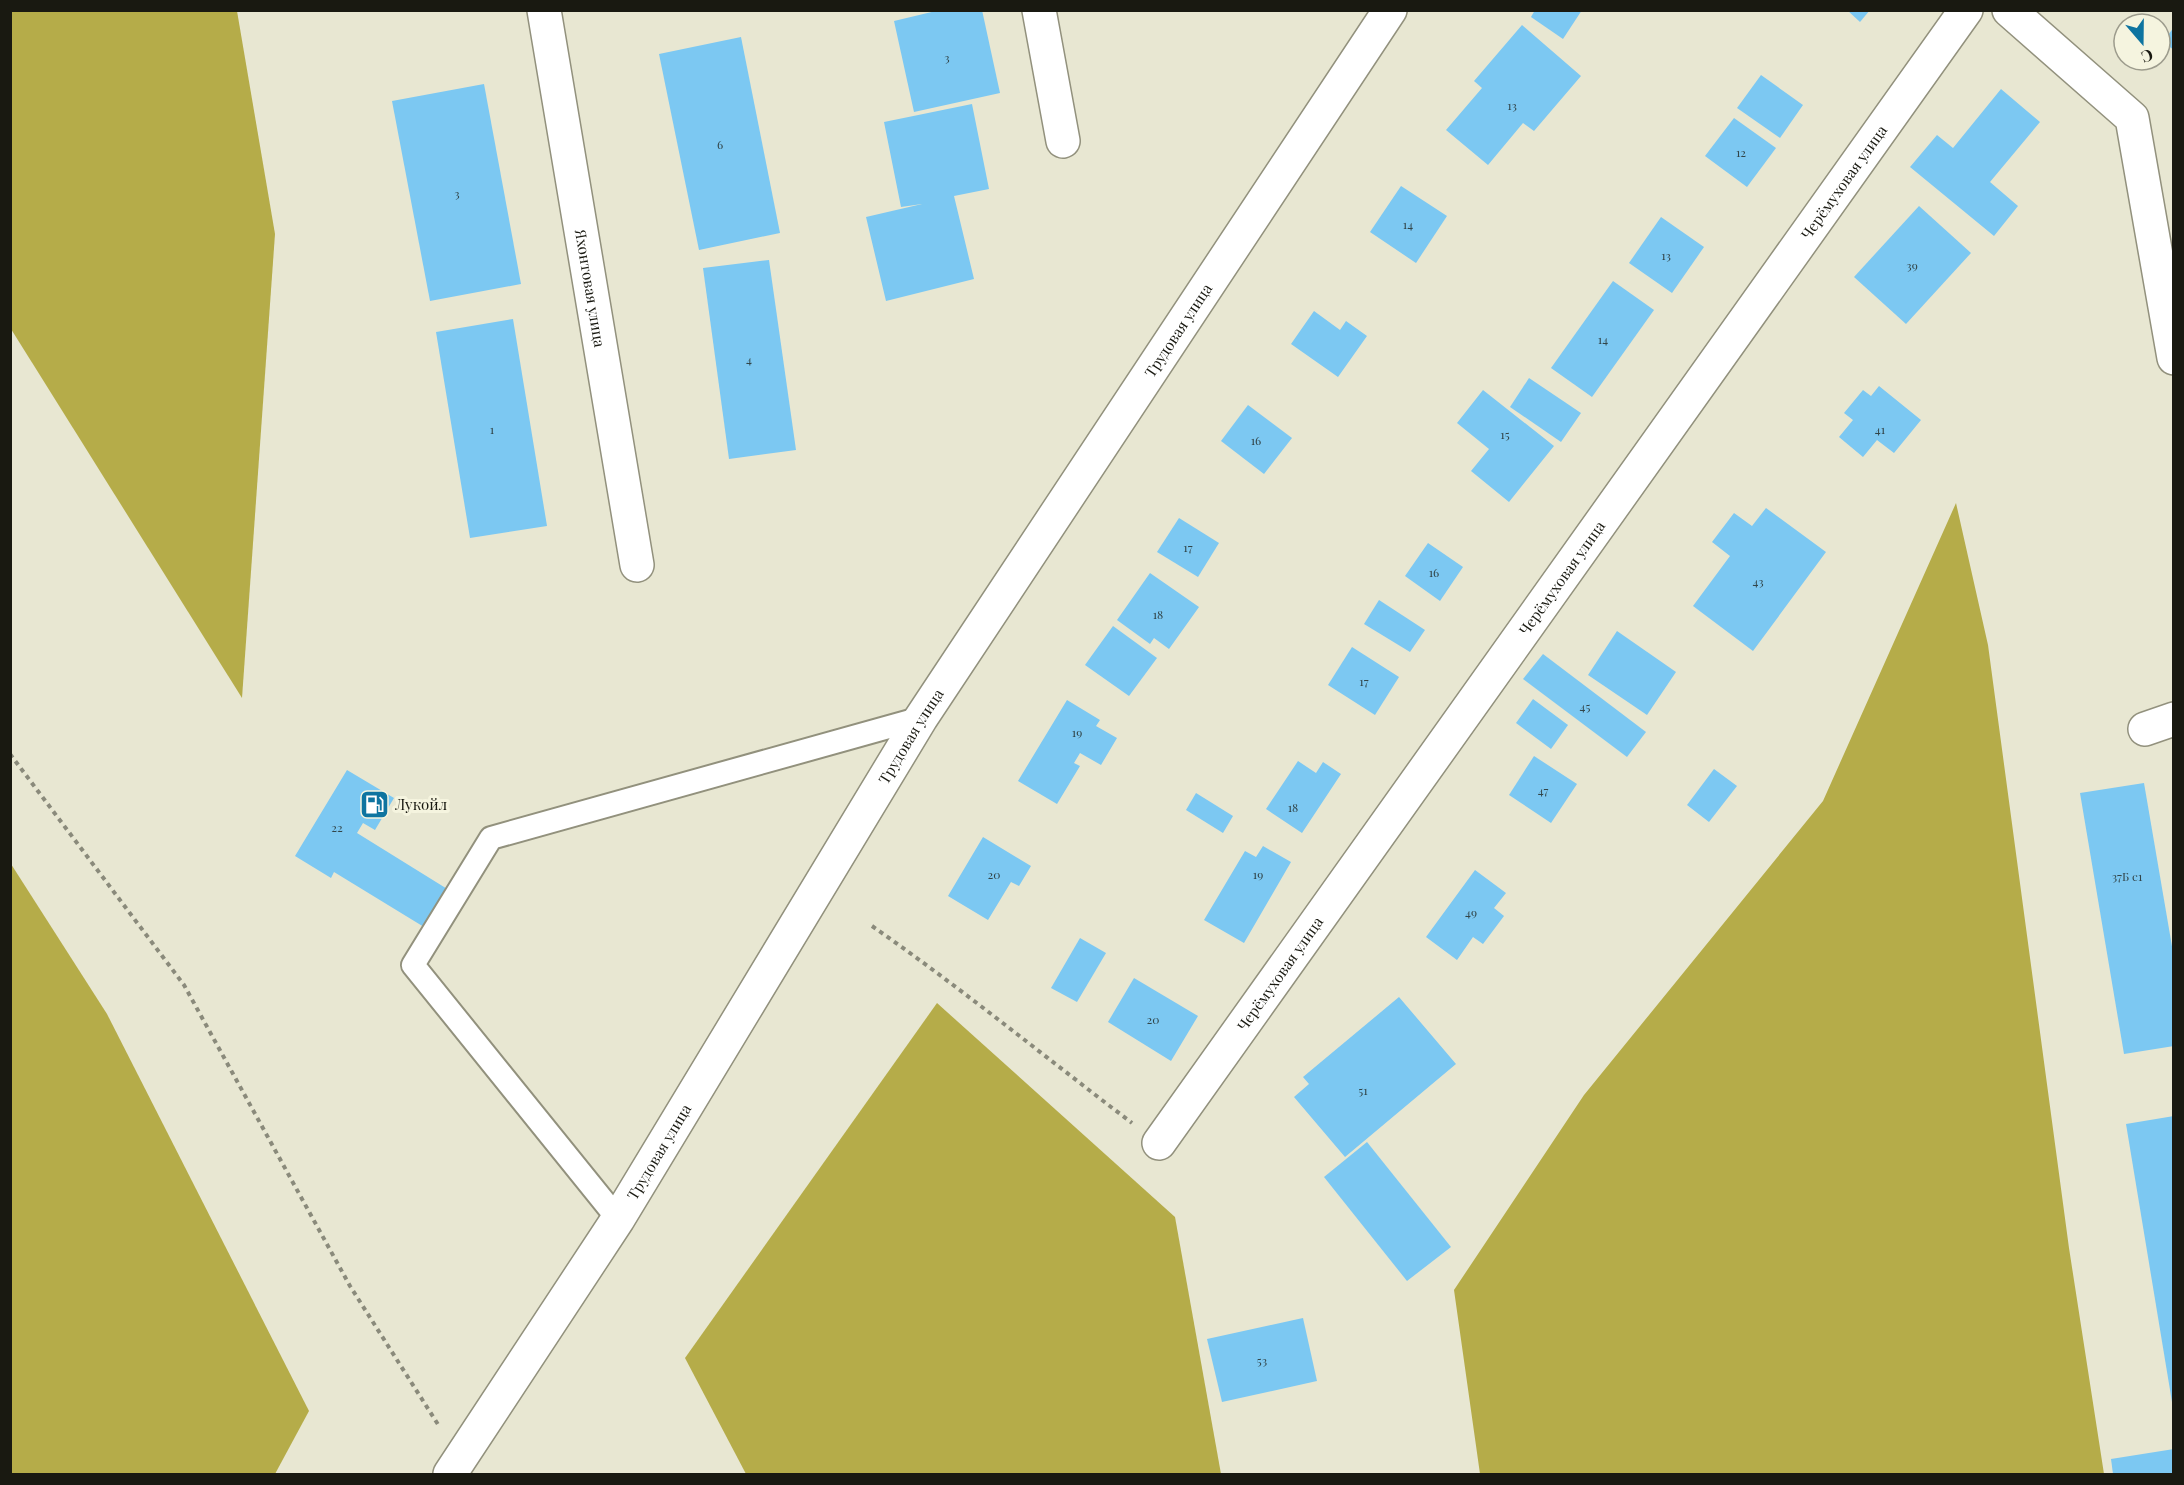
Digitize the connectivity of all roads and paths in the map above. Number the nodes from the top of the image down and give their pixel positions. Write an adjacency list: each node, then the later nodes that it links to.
1 (544, 10): 8 (street, Яхонтовая улица)
2 (1040, 10): 6 (street)
3 (1390, 10): 9 (street, Трудовая улица)
4 (1966, 10): 12 (street, Черёмуховая улица)
5 (2009, 10): 7 (street)
6 (1063, 141)
7 (2174, 358)
8 (637, 565)
9 (921, 718): 13 (street, Трудовая улица); 13 (lane)
10 (10, 754): 14 (path)
11 (872, 926): 12 (path)
12 (1159, 1143)
13 (618, 1219): 14 (street, Трудовая улица)
14 (457, 1470)

